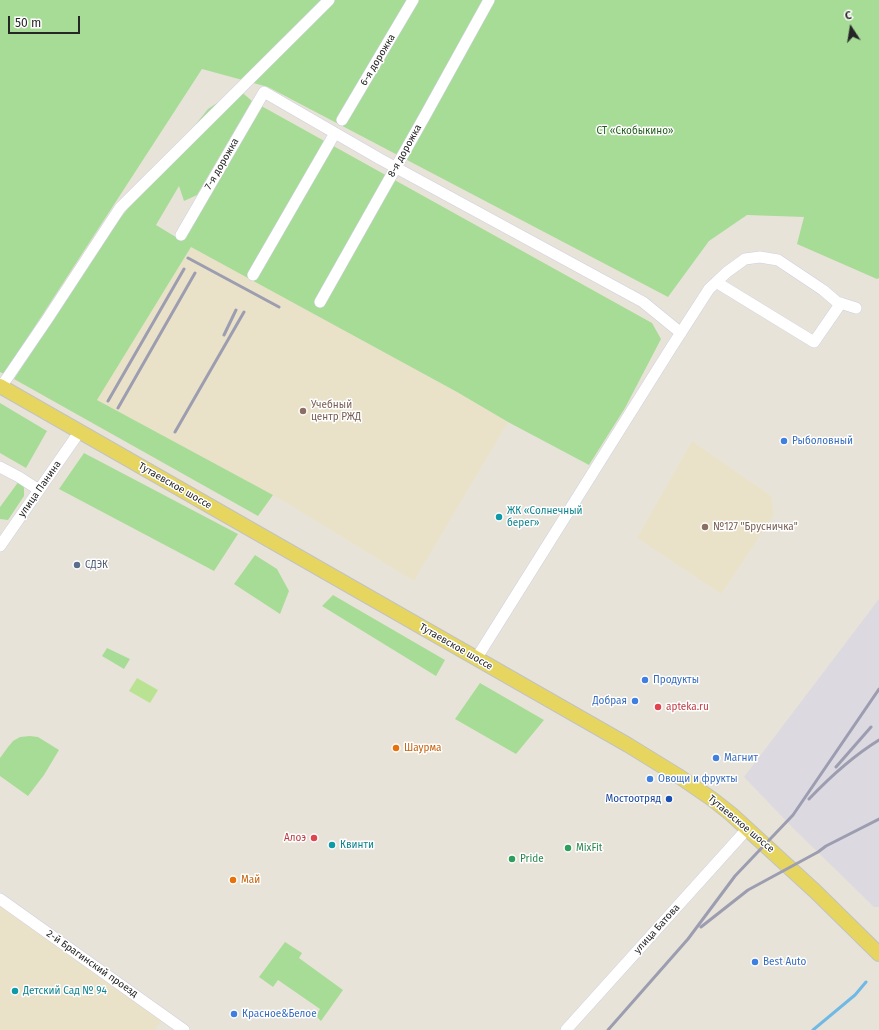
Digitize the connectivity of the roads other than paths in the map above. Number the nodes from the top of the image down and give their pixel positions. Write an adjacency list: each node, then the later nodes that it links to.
1 (330, 0): 14 (street)
2 (413, 0): 4 (street, 6-я дорожка)
3 (489, 0): 6 (street, 8-я дорожка)
4 (342, 120)
5 (336, 133): 6 (street); 7 (street, 7-я дорожка); 8 (street)
6 (396, 167): 10 (street, 8-я дорожка); 13 (street)
7 (181, 235)
8 (253, 275)
9 (716, 282): 11 (street); 11 (street); 13 (street)
10 (320, 302)
11 (841, 303): 12 (street)
12 (856, 308)
13 (681, 333): 19 (street)
14 (1, 386): 15 (main road, Тутаевское шоссе)
15 (80, 431): 17 (street, улица Панина); 19 (main road, Тутаевское шоссе)
16 (0, 467): 17 (street)
17 (39, 490): 18 (street, улица Панина)
18 (0, 546)
19 (476, 659): 20 (main road, Тутаевское шоссе)
20 (748, 828): 22 (main road, Тутаевское шоссе); 24 (street, улица Батова)
21 (0, 899): 23 (street, 2-й Брагинский проезд)
22 (879, 954)
23 (184, 1030)
24 (566, 1030)

